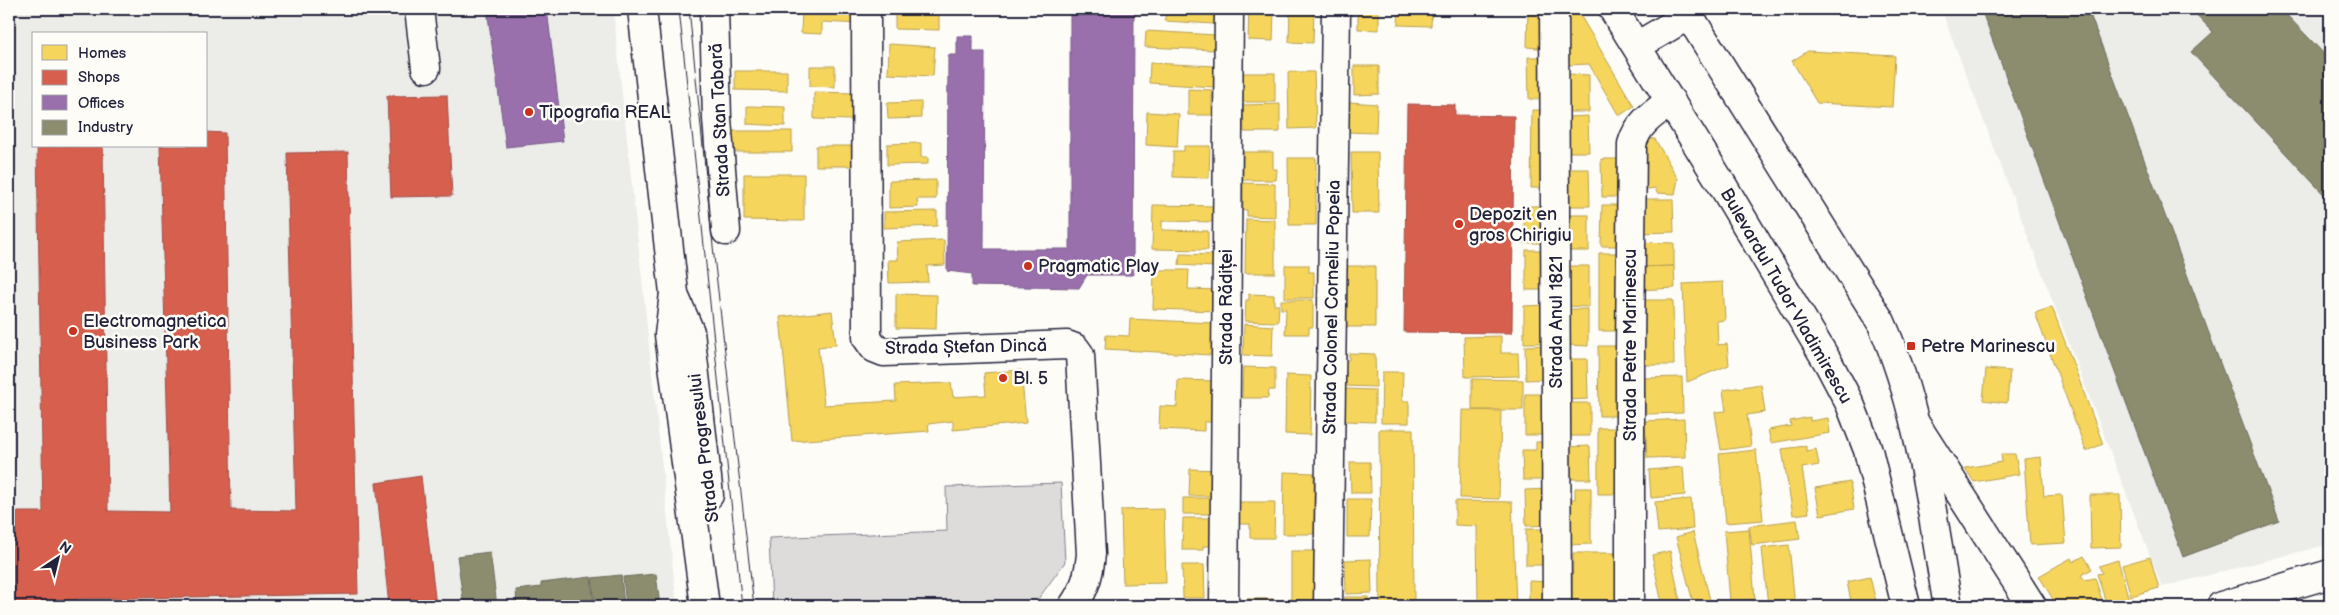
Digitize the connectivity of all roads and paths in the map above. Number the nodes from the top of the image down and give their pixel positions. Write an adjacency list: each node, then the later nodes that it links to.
1 (419, 9): 11 (street)
2 (642, 9): 14 (street, Strada Progresului)
3 (714, 9): 13 (street, Strada Stan Tabară)
4 (866, 9): 19 (street, Strada Ștefan Dincă)
5 (1228, 9): 20 (street, Strada Rădiței)
6 (1336, 9): 21 (street, Strada Colonel Corneliu Popeia)
7 (1554, 9): 22 (street, Strada Anul 1821)
8 (1613, 9): 10 (street, Bulevardul Tudor Vladimirescu)
9 (1687, 12): 10 (street); 15 (street)
10 (1637, 46): 12 (street, Bulevardul Tudor Vladimirescu)
11 (426, 68)
12 (1671, 101): 23 (street, Strada Petre Marinescu); 24 (street, Bulevardul Tudor Vladimirescu)
13 (726, 231)
14 (674, 293): 17 (street, Strada Progresului); 18 (street, Strada Progresului)
15 (1915, 423): 25 (street); 26 (street)
16 (2330, 574): 27 (street)
17 (704, 606)
18 (722, 606)
19 (1073, 606)
20 (1224, 606)
21 (1328, 606)
22 (1557, 606)
23 (1630, 606)
24 (1906, 606)
25 (1948, 606)
26 (2032, 606)
27 (2221, 606)

